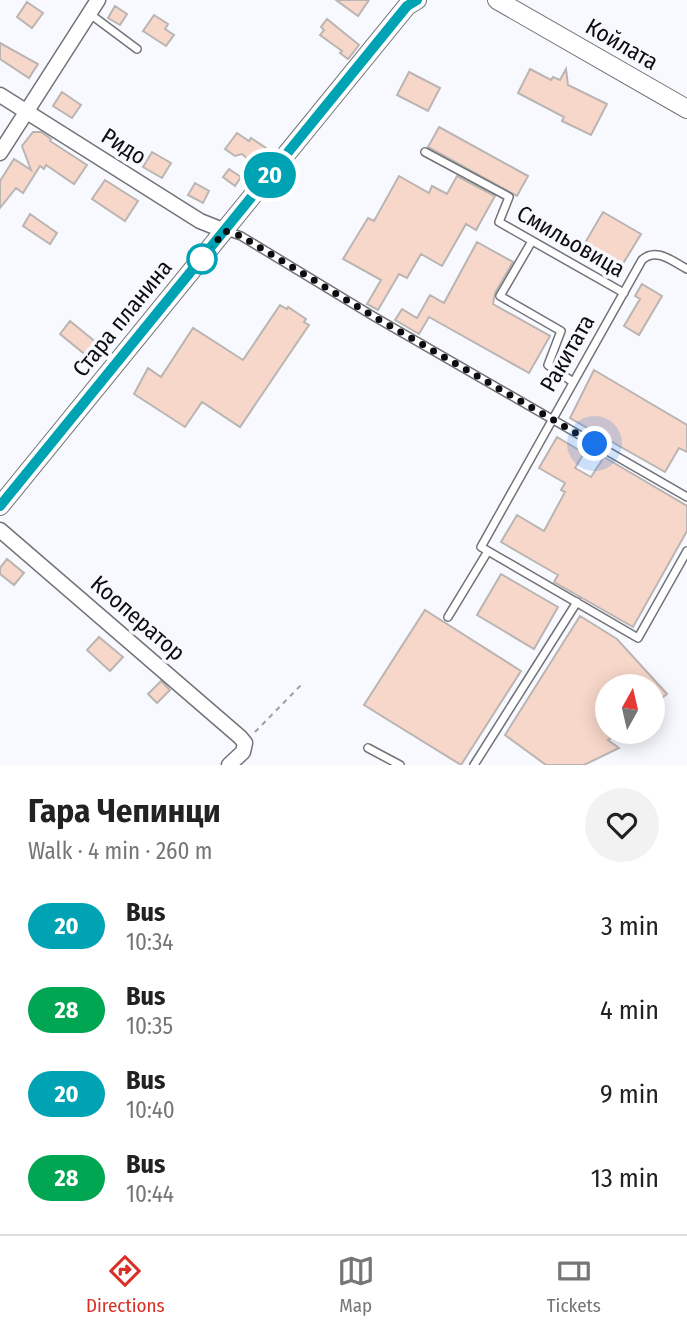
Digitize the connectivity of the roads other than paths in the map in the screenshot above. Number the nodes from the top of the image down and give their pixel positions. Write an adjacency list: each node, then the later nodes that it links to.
1 (98, 0): 4 (street)
2 (417, 0): 11 (street, Стара планина)
3 (497, 0): 7 (street, Койлата)
4 (90, 13): 5 (lane); 8 (street)
5 (137, 49)
6 (0, 94): 8 (street, Ридо)
7 (687, 109)
8 (27, 111): 10 (street); 11 (street, Ридо)
9 (425, 152): 12 (lane, Смильовица)
10 (0, 153)
11 (225, 231): 16 (lane); 18 (street, Стара планина)
12 (532, 241): 14 (lane, Смильовица); 15 (lane)
13 (687, 269): 14 (lane, Ракитата)
14 (624, 293): 15 (lane, Ракитата)
15 (573, 382): 16 (lane, Ракитата)
16 (552, 419): 17 (lane); 20 (lane, Ракитата)
17 (685, 495)
18 (0, 506)
19 (0, 530): 25 (street, Кооператор)
20 (484, 549): 22 (lane); 23 (lane, Ракитата)
21 (687, 551): 22 (lane)
22 (577, 602): 27 (lane)
23 (448, 617)
24 (368, 748): 26 (lane)
25 (229, 765)
26 (400, 765)
27 (474, 765)

